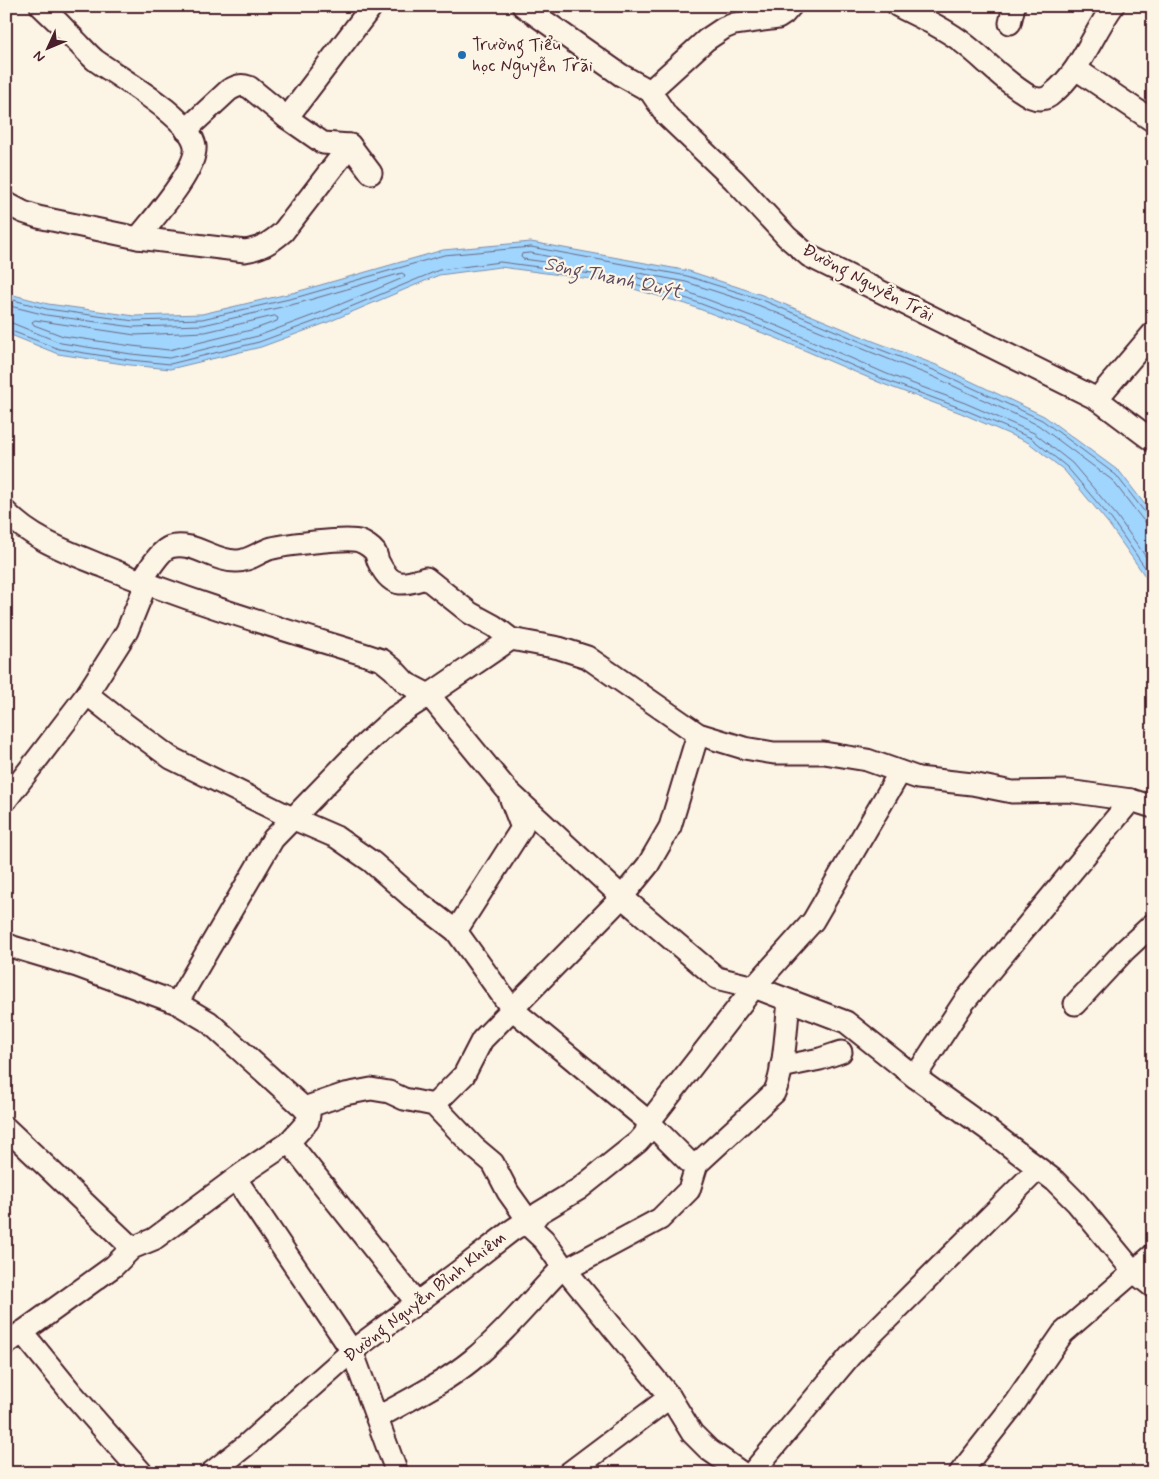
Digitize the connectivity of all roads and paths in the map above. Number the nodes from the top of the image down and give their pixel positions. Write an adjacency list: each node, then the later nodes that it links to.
1 (41, 6): 11 (street)
2 (372, 6): 9 (street)
3 (523, 6): 8 (street, Đường Nguyễn Trãi)
4 (791, 6): 8 (street)
5 (898, 6): 7 (street)
6 (1112, 7): 7 (street)
7 (1076, 69): 10 (street)
8 (650, 91): 17 (street, Đường Nguyễn Trãi)
9 (287, 118): 11 (street); 12 (street)
10 (1153, 121)
11 (186, 130): 15 (street)
12 (350, 145): 13 (street); 15 (street)
13 (371, 173)
14 (6, 203): 15 (street)
15 (138, 238)
16 (1153, 333): 17 (street)
17 (1097, 399): 18 (street, Đường Nguyễn Trãi)
18 (1153, 441)
19 (6, 512): 20 (street)
20 (144, 582): 21 (street); 22 (street); 23 (street)
21 (511, 638): 23 (street); 24 (street)
22 (87, 694): 27 (street); 30 (street)
23 (429, 695): 26 (street); 30 (street)
24 (698, 734): 25 (street); 31 (street)
25 (900, 772): 28 (street); 35 (street)
26 (506, 790): 31 (street); 33 (street)
27 (6, 800)
28 (1131, 800): 29 (street); 42 (street)
29 (1153, 807)
30 (292, 818): 33 (street); 37 (street)
31 (622, 897): 35 (street); 39 (street)
32 (1153, 924): 38 (street)
33 (456, 931): 39 (street)
34 (6, 944): 37 (street)
35 (754, 987): 36 (street); 45 (street)
36 (789, 1001): 41 (street); 42 (street)
37 (177, 1003): 44 (street)
38 (1075, 1004)
39 (512, 1009): 43 (street); 45 (street)
40 (841, 1052): 41 (street)
41 (781, 1067): 48 (street)
42 (915, 1078): 49 (street)
43 (434, 1105): 44 (street); 51 (street)
44 (304, 1108): 47 (street)
45 (649, 1122): 48 (street); 51 (street)
46 (6, 1128): 52 (street)
47 (289, 1142): 50 (street); 57 (street)
48 (697, 1164): 54 (street)
49 (1038, 1168): 55 (street); 67 (street)
50 (236, 1179): 52 (street); 59 (street)
51 (526, 1226): 54 (street, Đường Nguyễn Bỉnh Khiêm); 57 (street, Đường Nguyễn Bỉnh Khiêm)
52 (132, 1248): 58 (street)
53 (1153, 1255): 55 (street)
54 (564, 1268): 60 (street, Đường Nguyễn Bỉnh Khiêm); 61 (street)
55 (1133, 1271): 56 (street); 68 (street)
56 (1153, 1287)
57 (417, 1304): 59 (street, Đường Nguyễn Bỉnh Khiêm)
58 (14, 1338): 62 (street)
59 (352, 1352): 61 (street); 63 (street, Đường Nguyễn Bỉnh Khiêm)
60 (670, 1397): 65 (street); 66 (street, Đường Nguyễn Bỉnh Khiêm)
61 (377, 1418): 64 (street)
62 (142, 1473)
63 (211, 1473)
64 (397, 1473)
65 (569, 1473)
66 (742, 1473)
67 (752, 1473)
68 (960, 1473)

